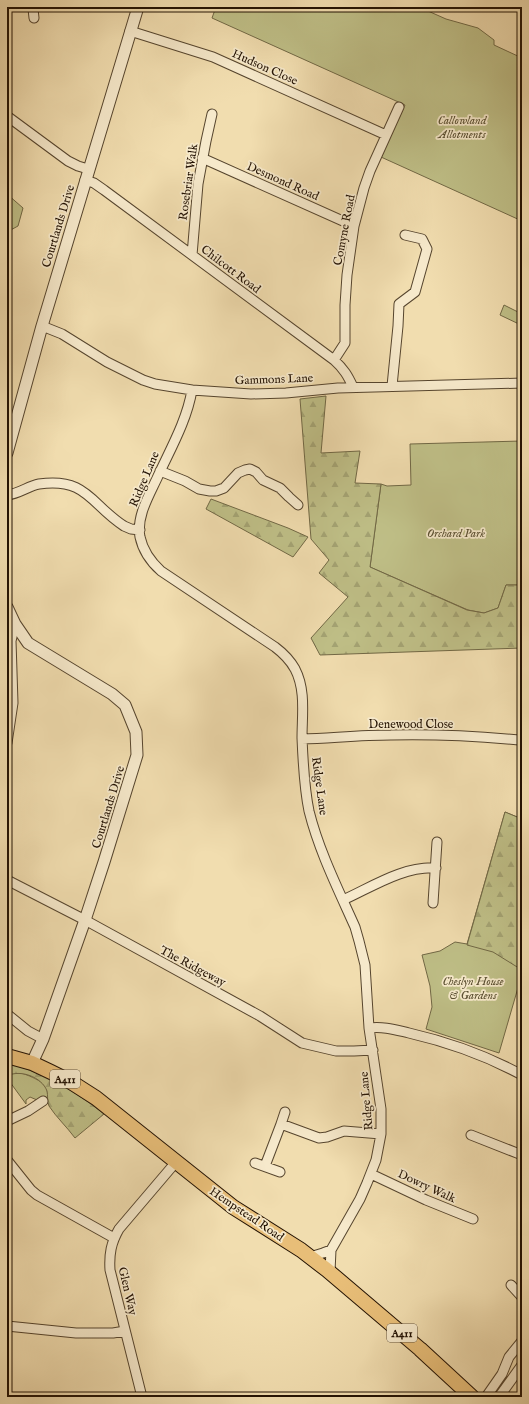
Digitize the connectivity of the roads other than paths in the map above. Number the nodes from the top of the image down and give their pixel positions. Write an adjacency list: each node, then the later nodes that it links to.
1 (34, 7): 3 (street)
2 (138, 7): 4 (street, Courtlands Drive)
3 (34, 18)
4 (130, 32): 8 (street, Hudson Close); 10 (street, Courtlands Drive)
5 (399, 107): 8 (street, Comyne Road)
6 (212, 114): 9 (street, Rosebriar Walk)
7 (7, 116): 10 (street)
8 (386, 135): 12 (street, Comyne Road)
9 (202, 158): 12 (street, Desmond Road); 14 (street, Rosebriar Walk)
10 (88, 169): 11 (street, Courtlands Drive)
11 (85, 180): 14 (street, Chilcott Road); 15 (street, Courtlands Drive)
12 (354, 226): 16 (street, Comyne Road)
13 (405, 235): 18 (street)
14 (192, 255): 16 (street, Chilcott Road)
15 (42, 326): 20 (street, Gammons Lane); 21 (street, Courtlands Drive)
16 (334, 360): 19 (street, Chilcott Road)
17 (522, 383): 18 (street, Gammons Lane)
18 (392, 386): 19 (street, Gammons Lane)
19 (353, 387): 20 (street, Gammons Lane)
20 (192, 390): 22 (street, Ridge Lane)
21 (7, 453)
22 (160, 471): 24 (street); 25 (street, Ridge Lane)
23 (10, 495): 25 (street)
24 (298, 504)
25 (140, 530): 28 (street, Ridge Lane)
26 (7, 608): 27 (street, Courtlands Drive)
27 (11, 625): 30 (street); 36 (street, Courtlands Drive)
28 (302, 740): 29 (street, Denewood Close); 34 (street, Ridge Lane)
29 (519, 740)
30 (7, 743)
31 (437, 842): 32 (street)
32 (436, 868): 34 (street); 35 (street)
33 (7, 880): 36 (street, The Ridgeway)
34 (343, 900): 38 (street, Ridge Lane)
35 (433, 903)
36 (85, 920): 39 (street, Courtlands Drive); 40 (street, The Ridgeway)
37 (7, 1014): 39 (street)
38 (369, 1028): 40 (street, Ridge Lane); 43 (street)
39 (43, 1039): 42 (street, Courtlands Drive)
40 (372, 1050): 48 (street, Ridge Lane)
41 (7, 1056): 42 (main road, Hempstead Road / A411)
42 (32, 1063): 52 (main road, Hempstead Road / A411)
43 (522, 1075)
44 (43, 1101): 46 (street)
45 (285, 1112): 47 (street)
46 (7, 1121)
47 (281, 1124): 48 (street); 54 (street)
48 (381, 1134): 56 (street, Ridge Lane)
49 (471, 1135): 50 (street)
50 (522, 1154)
51 (7, 1160): 58 (street)
52 (176, 1162): 58 (street, Glen Way); 60 (main road, Hempstead Road / A411)
53 (255, 1163): 54 (street)
54 (265, 1166): 55 (street)
55 (280, 1172)
56 (371, 1174): 57 (street, Dowry Walk); 59 (street, Ridge Lane)
57 (473, 1219)
58 (114, 1238): 65 (street, Glen Way)
59 (331, 1250): 60 (street); 61 (street, Ridge Lane)
60 (310, 1257): 61 (main road, Hempstead Road / A411)
61 (330, 1272): 69 (main road, Hempstead Road / A411)
62 (511, 1286): 63 (street)
63 (522, 1297)
64 (7, 1326): 65 (street)
65 (125, 1331): 68 (street, Glen Way)
66 (522, 1341): 70 (street)
67 (522, 1365): 71 (street)
68 (142, 1397)
69 (472, 1397)
70 (486, 1397)
71 (499, 1397)

